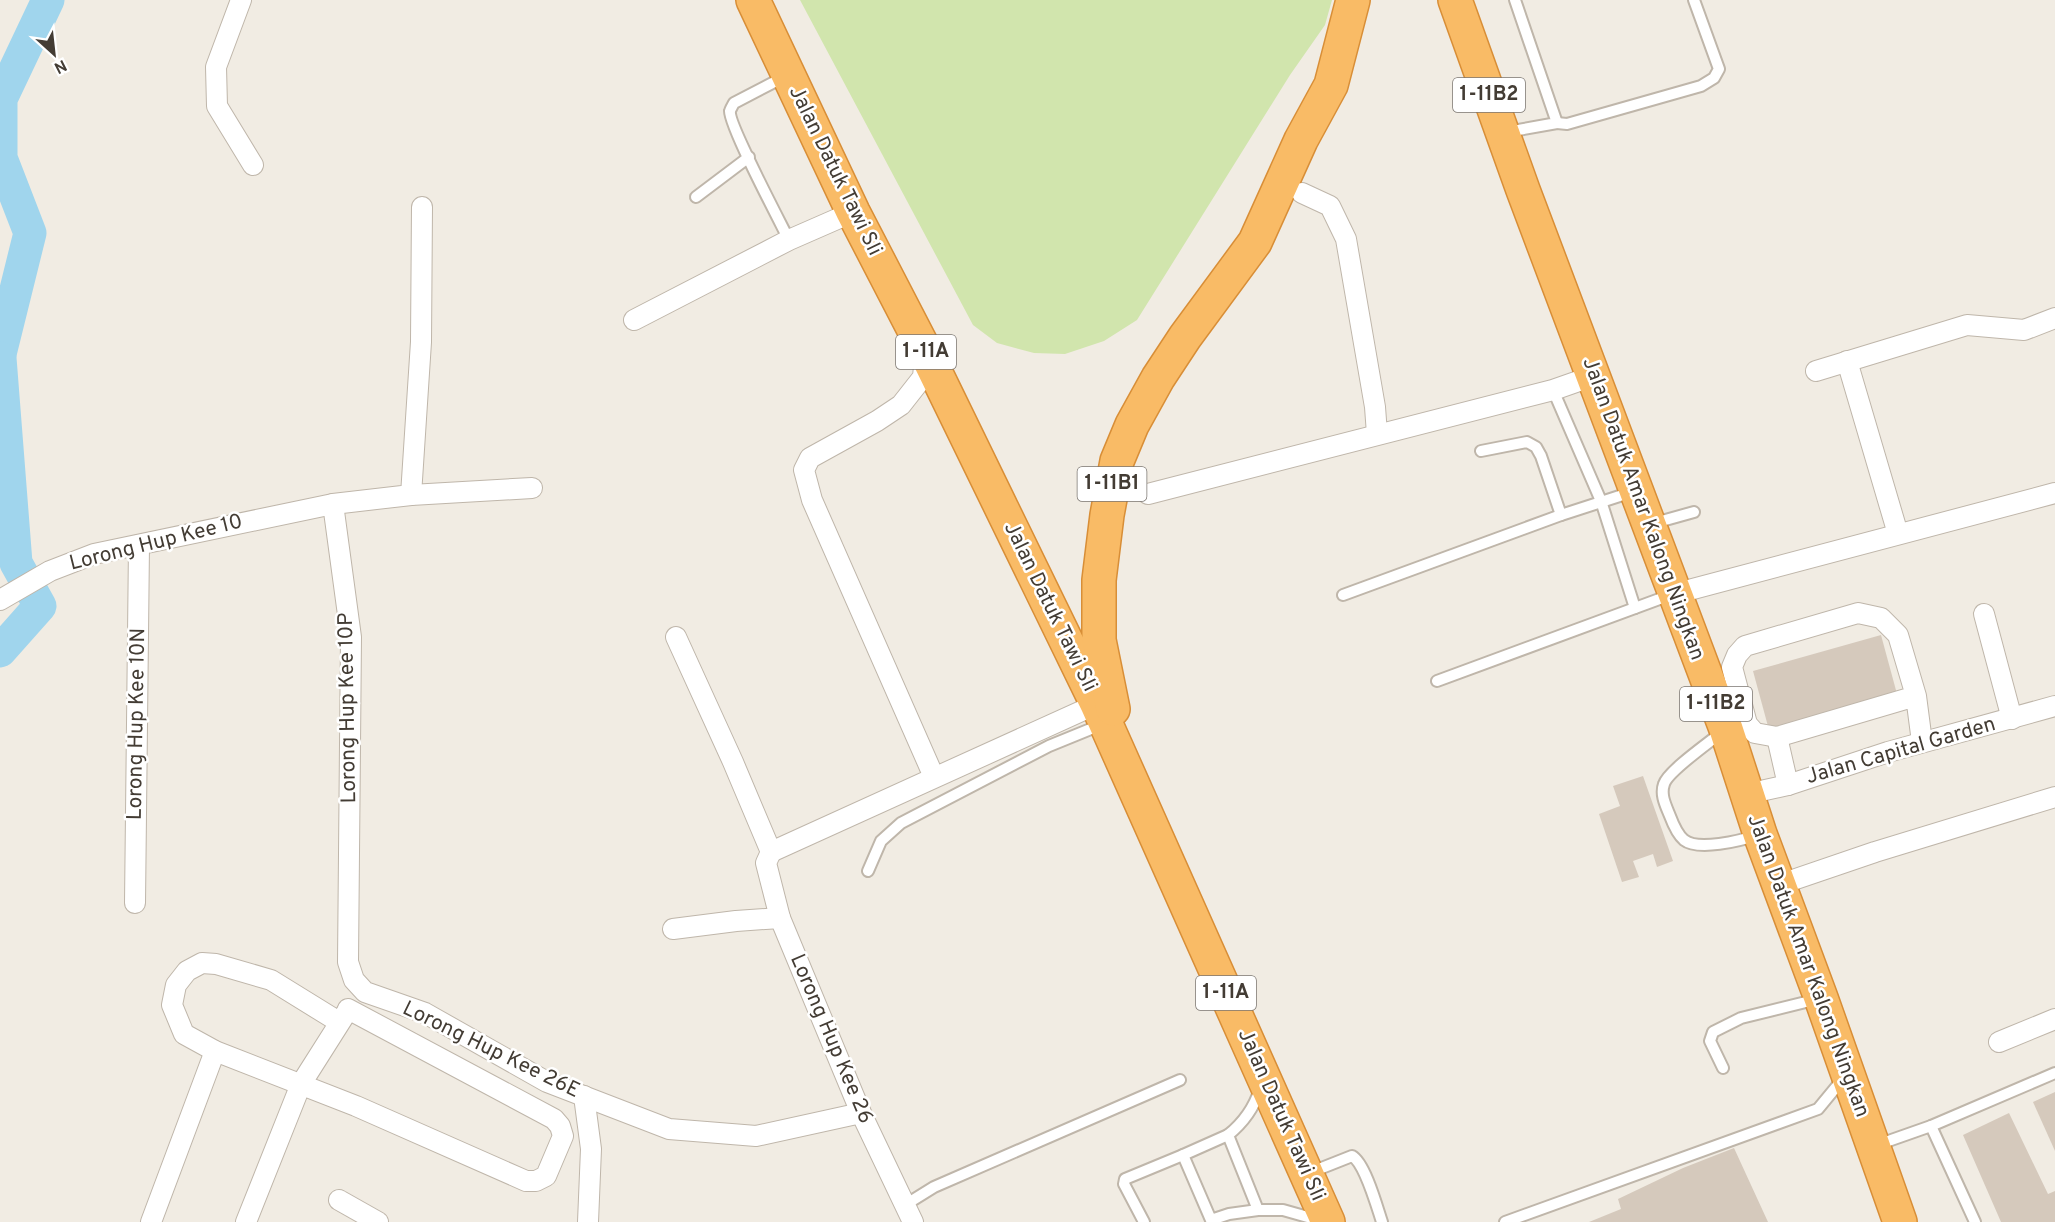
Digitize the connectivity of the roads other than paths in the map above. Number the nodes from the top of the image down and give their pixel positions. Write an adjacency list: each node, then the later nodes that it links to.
1 (241, 0): 11 (street)
2 (753, 0): 7 (highway, Jalan Datuk Tawi Sli / 1-11A)
3 (1353, 0): 17 (highway, 1-11B1)
4 (1455, 0): 9 (highway, Jalan Datuk Amar Kalong Ningkan / 1-11B2)
5 (1515, 0): 8 (lane)
6 (1694, 0): 8 (lane)
7 (789, 74): 10 (lane); 15 (highway, Jalan Datuk Tawi Sli / 1-11A)
8 (1557, 123): 9 (lane)
9 (1503, 133): 23 (highway, Jalan Datuk Amar Kalong Ningkan / 1-11B2)
10 (748, 157): 13 (lane); 16 (lane)
11 (253, 165)
12 (1302, 194): 17 (highway); 25 (street)
13 (696, 197)
14 (422, 207): 31 (street)
15 (853, 212): 16 (street); 20 (highway, Jalan Datuk Tawi Sli / 1-11A)
16 (789, 240): 19 (street)
17 (1255, 242): 53 (highway, 1-11B1)
18 (2055, 318): 21 (street)
19 (634, 320)
20 (925, 351): 48 (highway, Jalan Datuk Tawi Sli / 1-11A); 54 (street)
21 (1847, 361): 22 (street); 37 (street)
22 (1816, 370)
23 (1593, 376): 24 (street); 28 (highway, Jalan Datuk Amar Kalong Ningkan / 1-11B2)
24 (1553, 390): 25 (street); 32 (lane)
25 (1377, 434): 30 (street)
26 (1481, 451): 35 (lane)
27 (532, 489): 31 (street)
28 (1635, 491): 32 (lane); 36 (highway, Jalan Datuk Amar Kalong Ningkan / 1-11B2)
29 (2055, 493): 37 (street)
30 (1148, 494)
31 (411, 495): 33 (street)
32 (1601, 501): 35 (lane); 42 (lane)
33 (333, 504): 38 (street, Lorong Hup Kee 10); 65 (street, Lorong Hup Kee 10P)
34 (1694, 512): 36 (lane)
35 (1561, 515): 40 (lane)
36 (1648, 525): 39 (highway, Jalan Datuk Amar Kalong Ningkan / 1-11B2)
37 (1898, 534): 39 (street)
38 (139, 544): 41 (street, Lorong Hup Kee 10); 62 (street, Lorong Hup Kee 10N)
39 (1674, 594): 42 (lane); 50 (highway, Jalan Datuk Amar Kalong Ningkan / 1-11B2)
40 (1343, 595)
41 (1, 599)
42 (1635, 608): 45 (lane)
43 (1984, 614): 49 (street)
44 (675, 637): 59 (street)
45 (1437, 681)
46 (1916, 696): 51 (street); 51 (street); 52 (street)
47 (2055, 706): 49 (street, Jalan Capital Garden)
48 (1102, 714): 53 (highway, Jalan Datuk Tawi Sli / 1-11A); 54 (street); 60 (lane)
49 (2012, 719): 52 (street, Jalan Capital Garden)
50 (1726, 729): 56 (highway, Jalan Datuk Amar Kalong Ningkan / 1-11B2); 58 (lane)
51 (1777, 737): 55 (street)
52 (1922, 742): 55 (street, Jalan Capital Garden)
53 (1124, 764): 74 (highway, Jalan Datuk Tawi Sli / 1-11A)
54 (934, 777): 59 (street)
55 (1788, 785): 56 (street, Jalan Capital Garden)
56 (1747, 794): 58 (highway, Jalan Datuk Amar Kalong Ningkan / 1-11B2)
57 (2055, 797): 61 (street)
58 (1760, 834): 61 (highway, Jalan Datuk Amar Kalong Ningkan / 1-11B2)
59 (771, 852): 63 (street, Lorong Hup Kee 26)
60 (868, 871)
61 (1778, 885): 66 (highway, Jalan Datuk Amar Kalong Ningkan / 1-11B2)
62 (135, 903)
63 (780, 918): 64 (street); 80 (street, Lorong Hup Kee 26)
64 (673, 929)
65 (361, 987): 67 (street); 76 (street, Lorong Hup Kee 26E)
66 (1821, 998): 71 (lane); 72 (highway, Jalan Datuk Amar Kalong Ningkan / 1-11B2)
67 (344, 1015): 70 (street); 77 (street); 79 (street)
68 (2055, 1019): 69 (street)
69 (1999, 1042)
70 (215, 1051): 77 (street); 90 (street)
71 (1723, 1068)
72 (1845, 1068): 83 (highway, Jalan Datuk Amar Kalong Ningkan / 1-11B2); 97 (lane)
73 (2055, 1073): 81 (lane)
74 (1264, 1076): 82 (lane); 85 (highway, Jalan Datuk Tawi Sli / 1-11A)
75 (1180, 1080): 88 (lane)
76 (547, 1082): 78 (street, Lorong Hup Kee 26E); 79 (street)
77 (301, 1084): 79 (street); 91 (street)
78 (584, 1096): 80 (street, Lorong Hup Kee 26E); 93 (street)
79 (534, 1108)
80 (861, 1113): 88 (street, Lorong Hup Kee 26)
81 (1931, 1126): 83 (lane); 99 (lane)
82 (1228, 1135): 84 (lane); 87 (lane)
83 (1874, 1146): 98 (highway, Jalan Datuk Amar Kalong Ningkan / 1-11B2)
84 (1183, 1155): 89 (lane); 94 (lane)
85 (1306, 1174): 95 (highway, Jalan Datuk Tawi Sli / 1-11A); 96 (lane)
86 (339, 1200): 92 (street)
87 (1258, 1210): 89 (lane); 95 (lane)
88 (909, 1214)
89 (1209, 1221)
90 (152, 1222)
91 (246, 1222)
92 (378, 1222)
93 (588, 1222)
94 (1144, 1222)
95 (1327, 1222)
96 (1382, 1222)
97 (1505, 1222)
98 (1900, 1222)
99 (1975, 1222)

